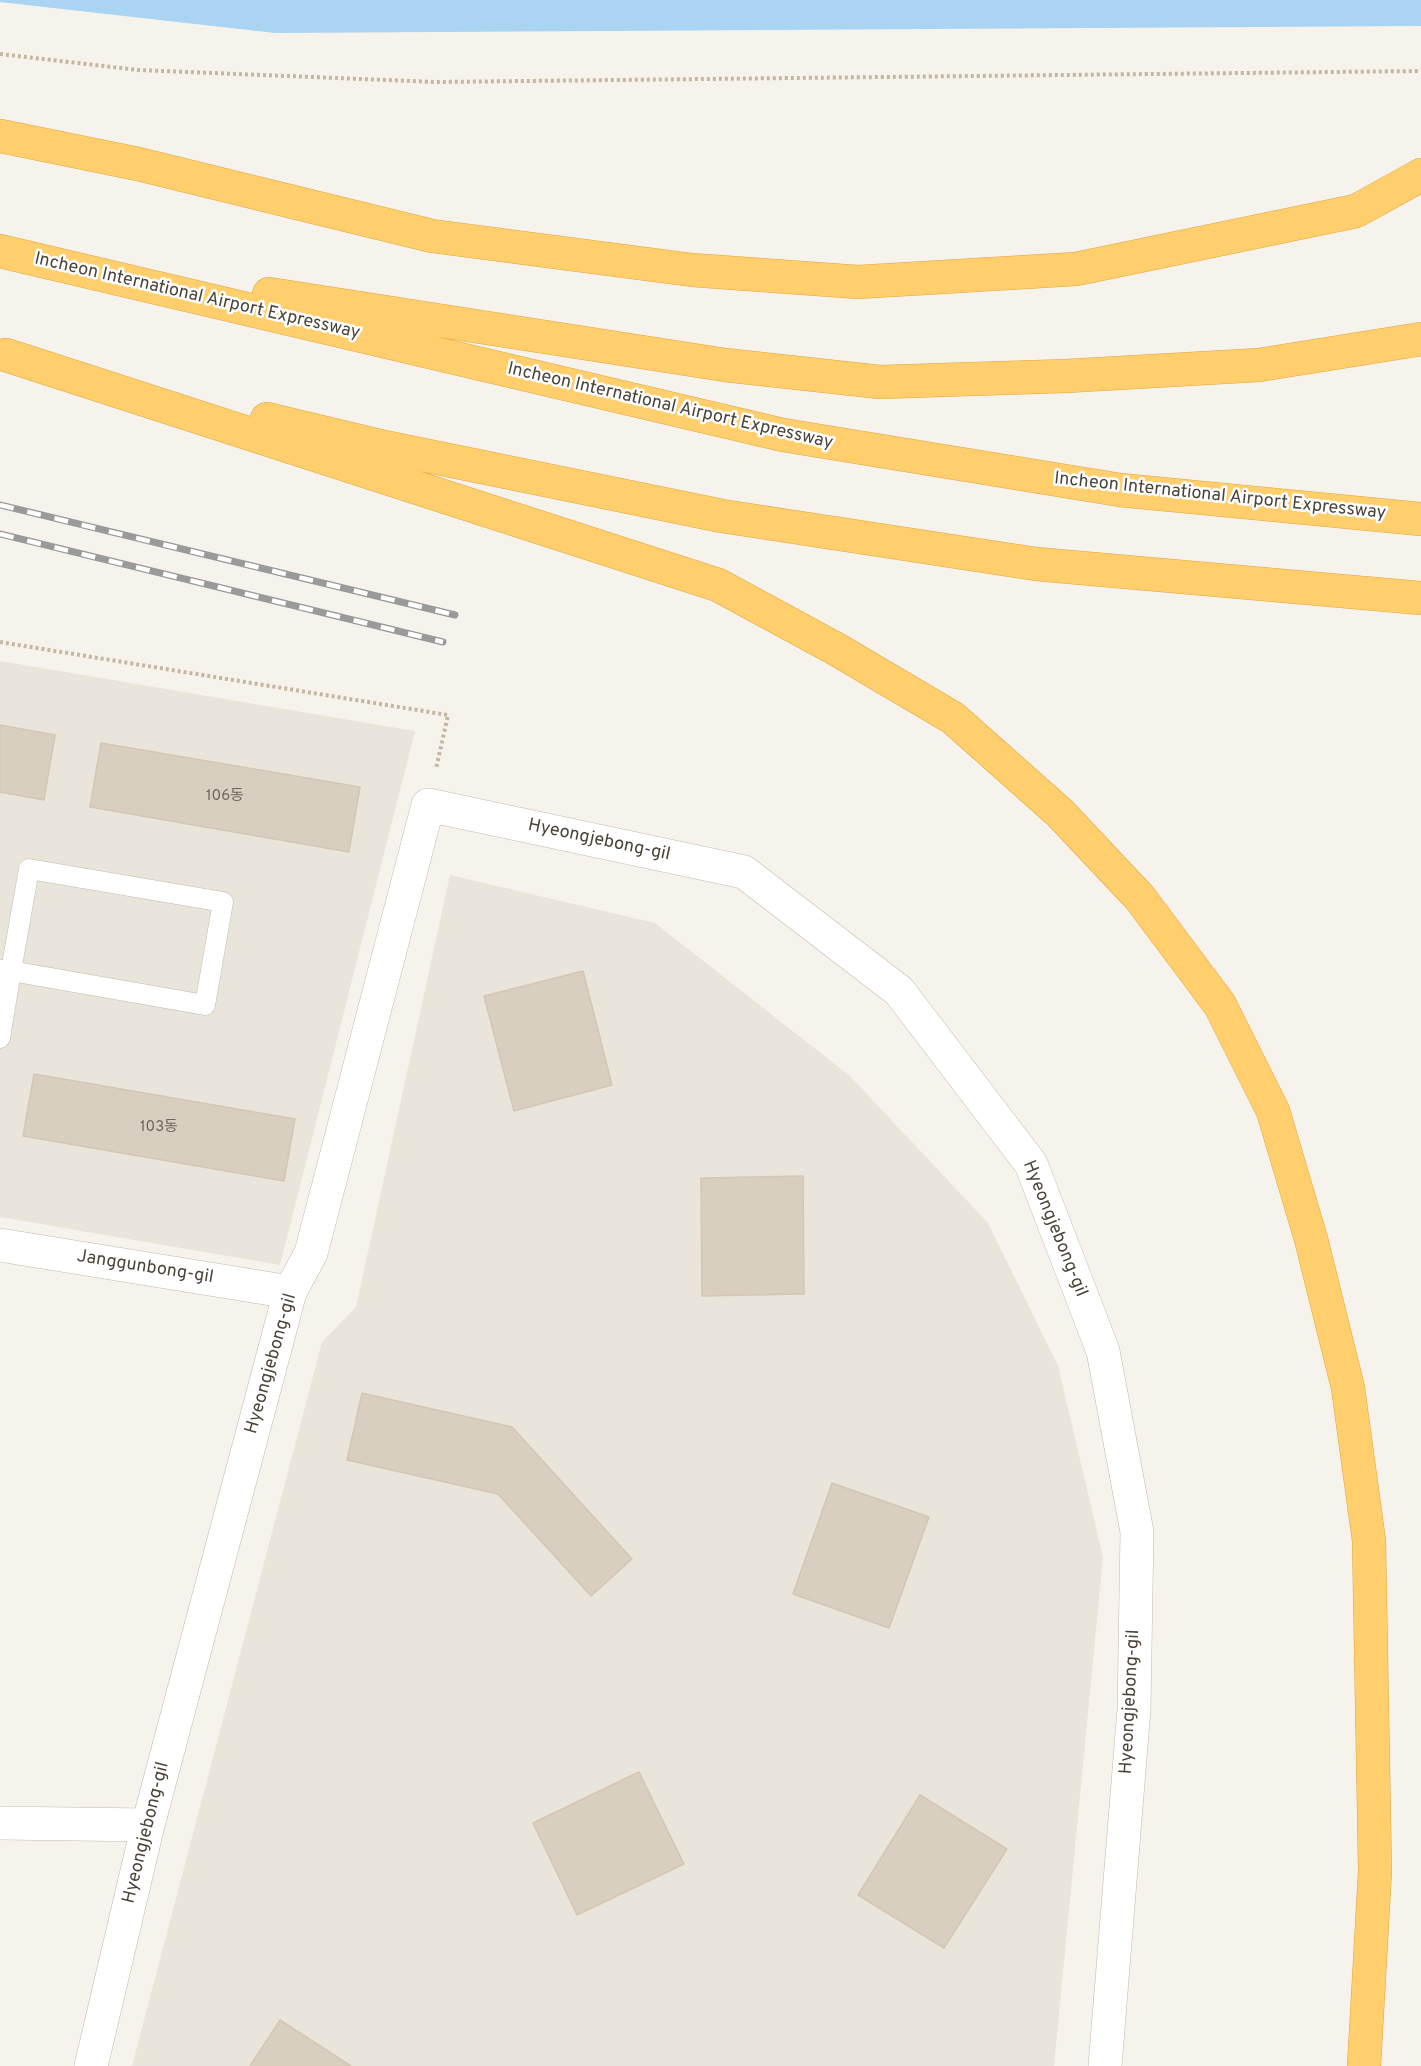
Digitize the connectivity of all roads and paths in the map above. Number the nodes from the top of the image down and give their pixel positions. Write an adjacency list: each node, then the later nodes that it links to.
1 (0, 54): 2 (path)
2 (1421, 71)
3 (0, 136): 4 (highway)
4 (1421, 175)
5 (0, 251): 6 (highway, Incheon International Airport Expressway)
6 (33, 259): 7 (highway); 9 (highway, Incheon International Airport Expressway)
7 (1421, 339)
8 (3, 354): 10 (highway); 21 (highway)
9 (1421, 519)
10 (1421, 598)
11 (0, 642): 12 (path)
12 (428, 805): 16 (street, Hyeongjebong-gil); 20 (street, Hyeongjebong-gil)
13 (6, 970): 13 (lane); 14 (lane)
14 (0, 1038)
15 (0, 1245): 16 (street, Janggunbong-gil)
16 (290, 1292): 18 (street, Hyeongjebong-gil)
17 (0, 1823): 18 (street)
18 (148, 1825): 19 (street, Hyeongjebong-gil)
19 (91, 2066)
20 (1105, 2066)
21 (1364, 2066)

